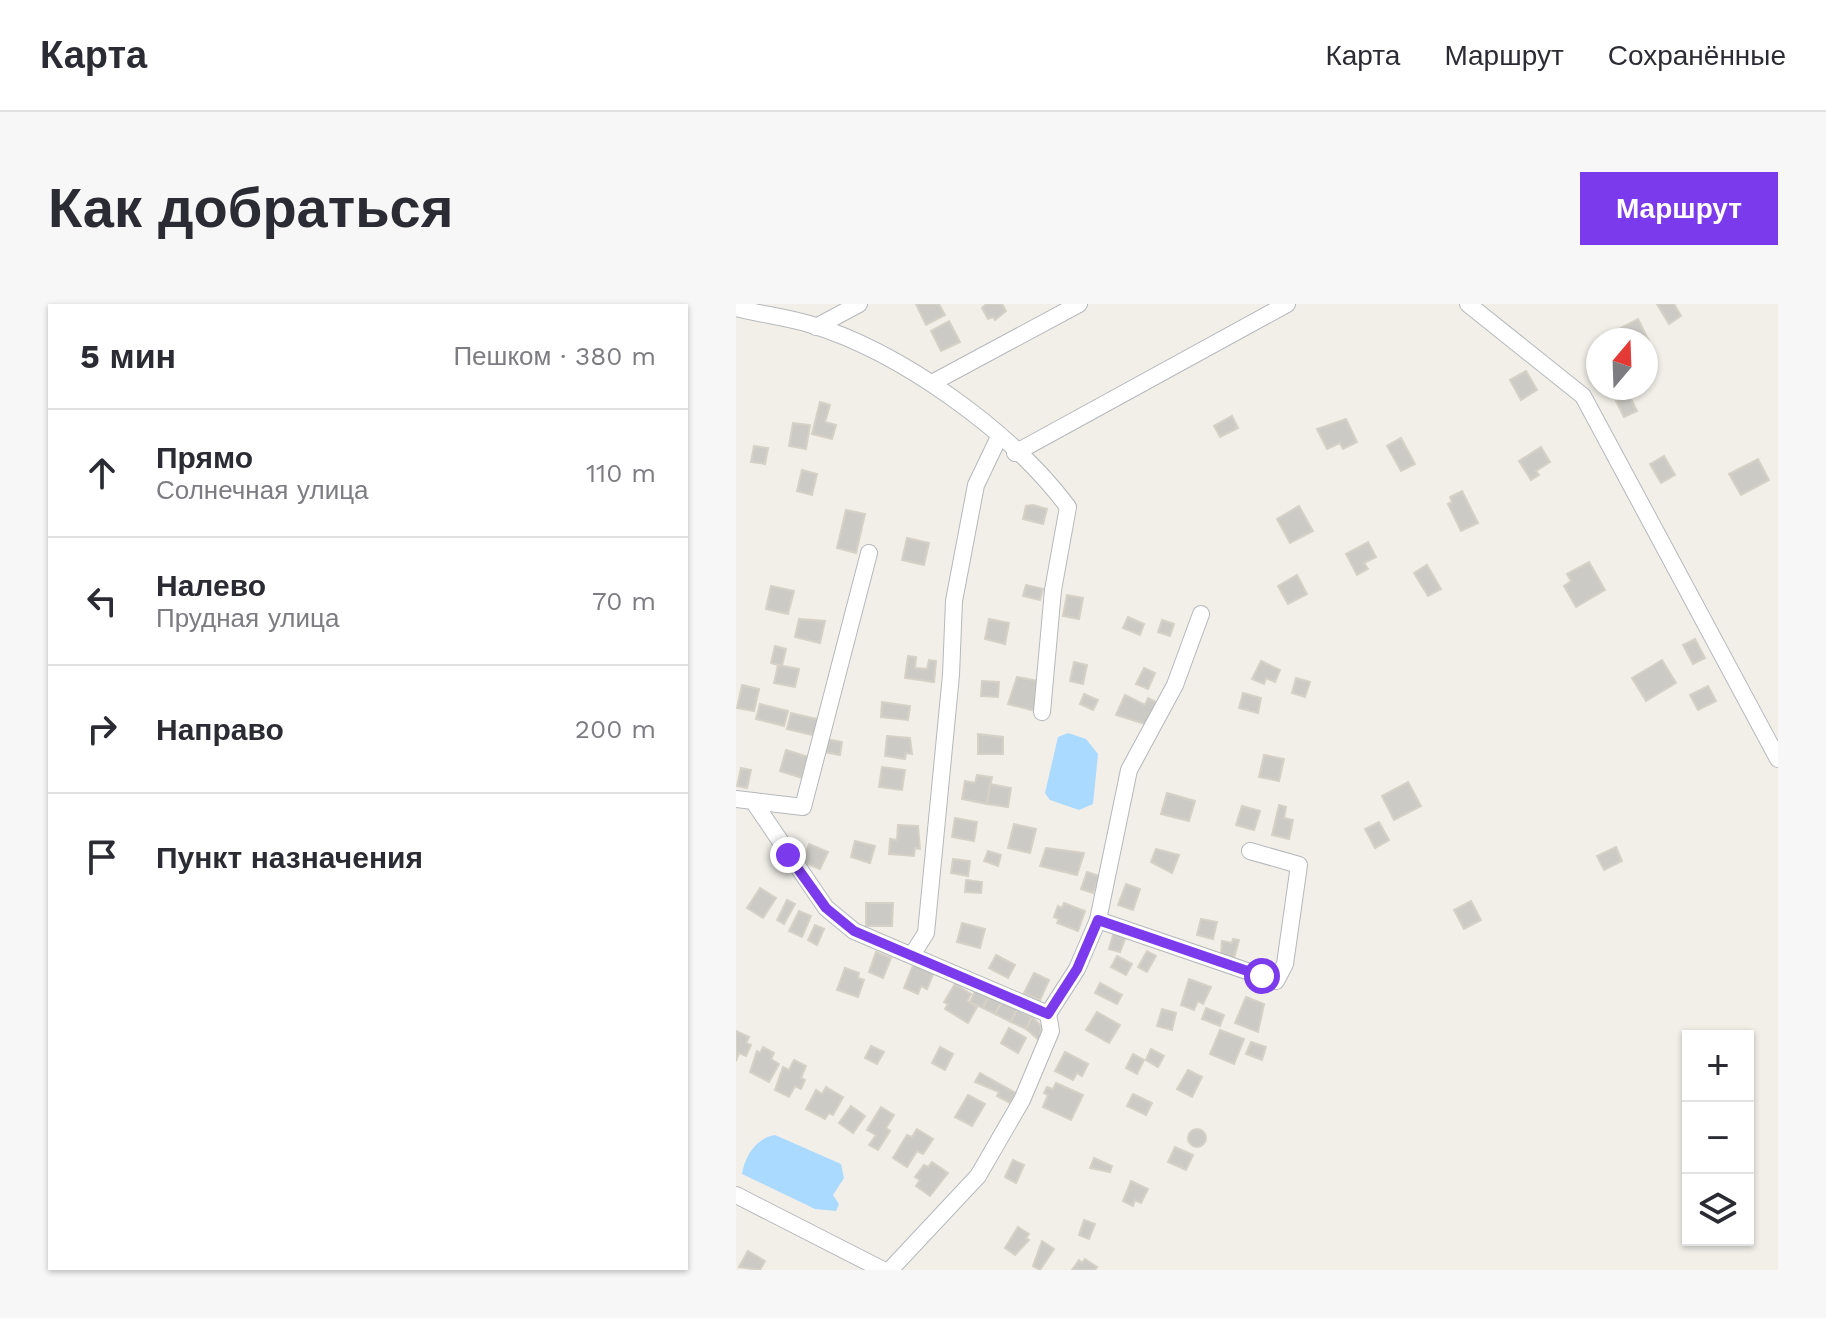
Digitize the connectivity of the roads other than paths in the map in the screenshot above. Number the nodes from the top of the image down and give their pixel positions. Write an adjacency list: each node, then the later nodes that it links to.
1 (859, 304): 6 (street)
2 (1079, 304): 7 (street)
3 (1287, 304): 9 (street)
4 (1468, 304): 13 (street)
5 (736, 308): 6 (street)
6 (816, 327): 7 (street)
7 (932, 383): 8 (street)
8 (999, 437): 9 (street); 17 (street)
9 (1015, 453): 12 (street)
10 (869, 553): 14 (street)
11 (1201, 614): 16 (street)
12 (1042, 712)
13 (1778, 759)
14 (744, 800): 17 (street)
15 (1250, 851): 16 (street)
16 (1098, 920): 18 (street)
17 (912, 955): 18 (street)
18 (1048, 1014): 21 (street)
19 (736, 1195): 20 (street)
20 (883, 1270)
21 (890, 1270)

